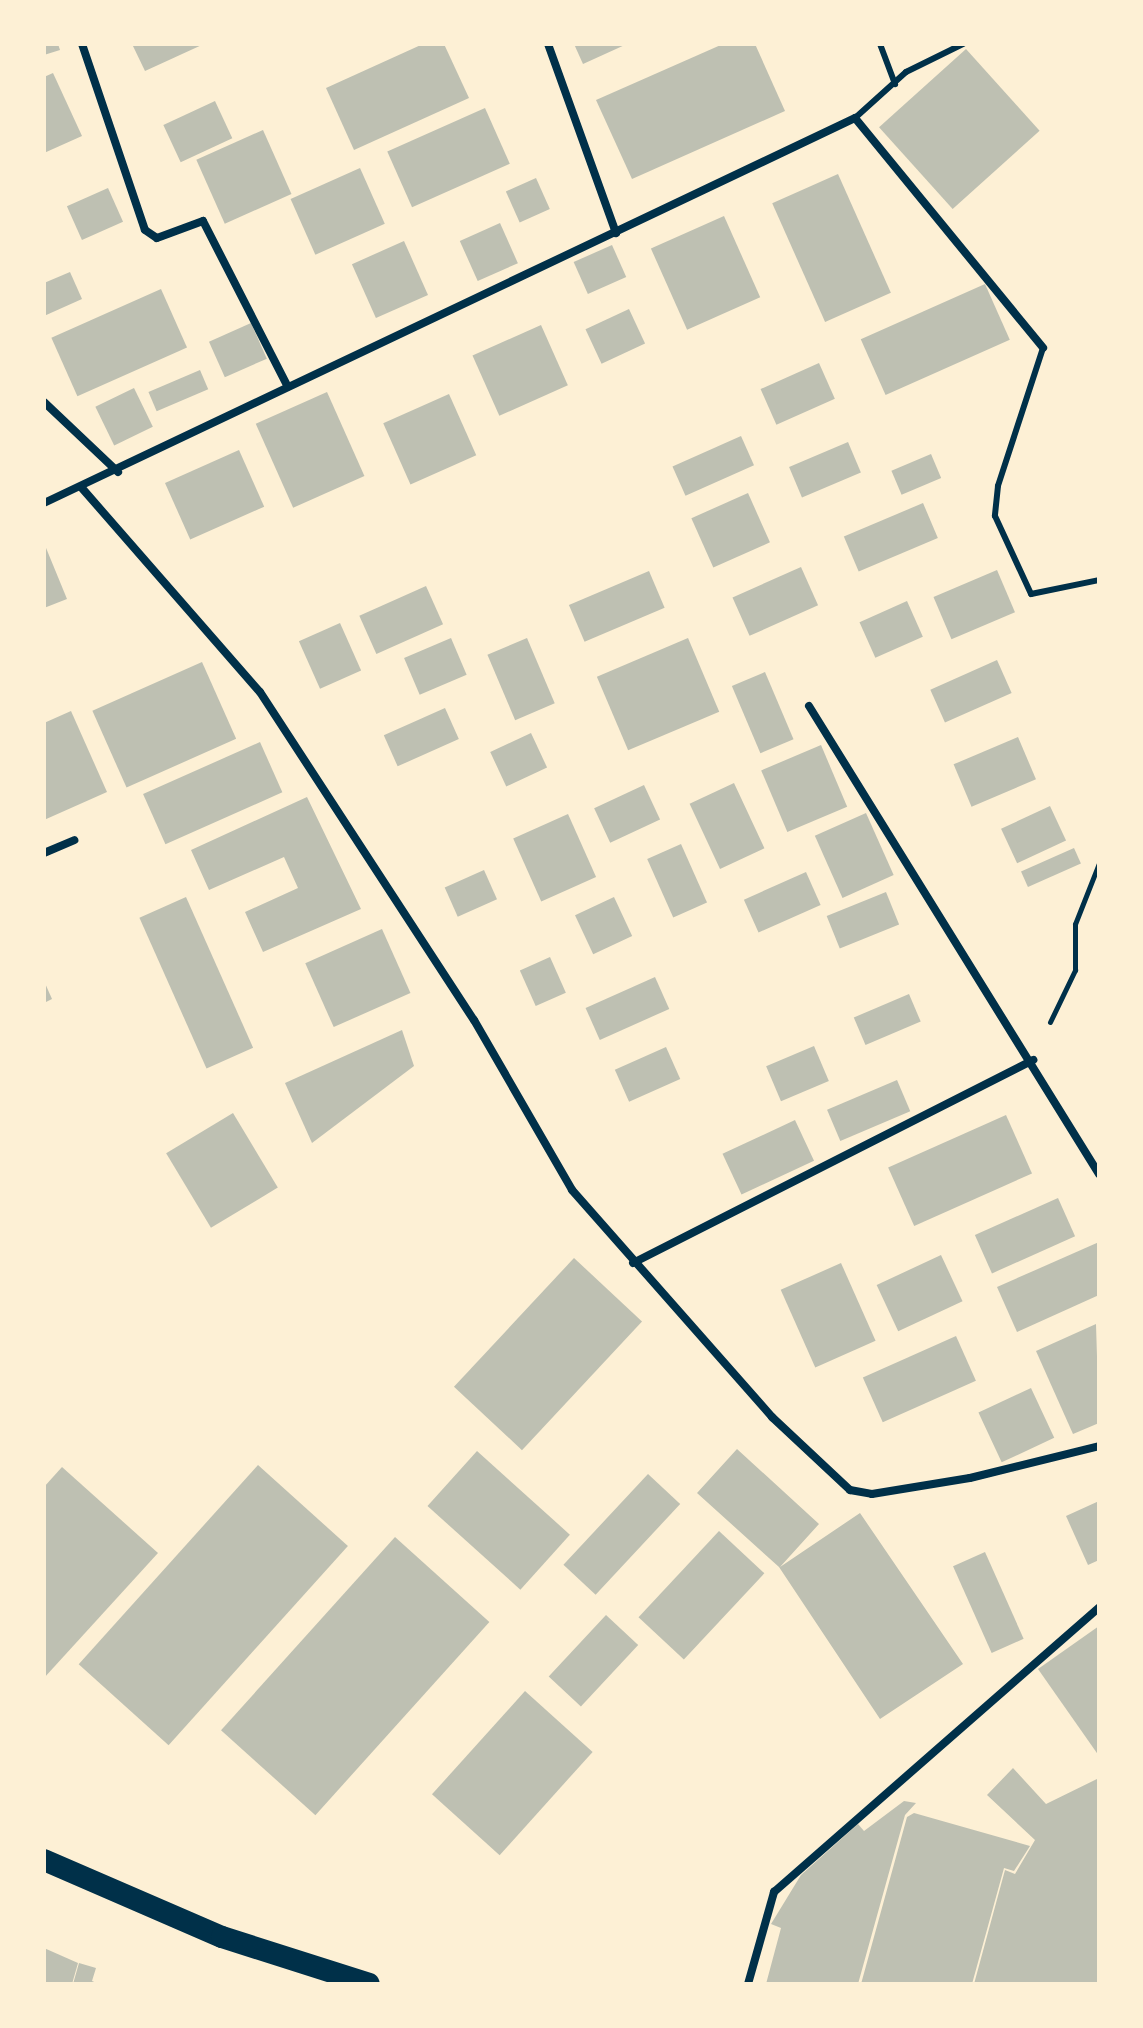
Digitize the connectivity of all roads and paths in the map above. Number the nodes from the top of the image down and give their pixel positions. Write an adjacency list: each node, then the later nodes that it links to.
1 (82, 44): 9 (street)
2 (548, 44): 7 (street)
3 (880, 44): 5 (lane)
4 (963, 44): 5 (lane)
5 (895, 84): 6 (lane)
6 (855, 118): 7 (street); 8 (street)
7 (616, 233): 9 (street)
8 (1043, 348): 14 (lane)
9 (288, 387): 11 (street)
10 (44, 402): 11 (street)
11 (118, 472): 12 (street)
12 (81, 487): 13 (street); 21 (street)
13 (44, 503)
14 (1099, 580)
15 (809, 706): 19 (street)
16 (74, 840): 17 (street)
17 (44, 853)
18 (1099, 863): 19 (path)
19 (1033, 1060): 20 (street); 21 (street)
20 (1099, 1174)
21 (633, 1263): 22 (street)
22 (1099, 1446)
23 (1099, 1607): 26 (street)
24 (44, 1860): 25 (highway)
25 (369, 1984)
26 (748, 1984)

